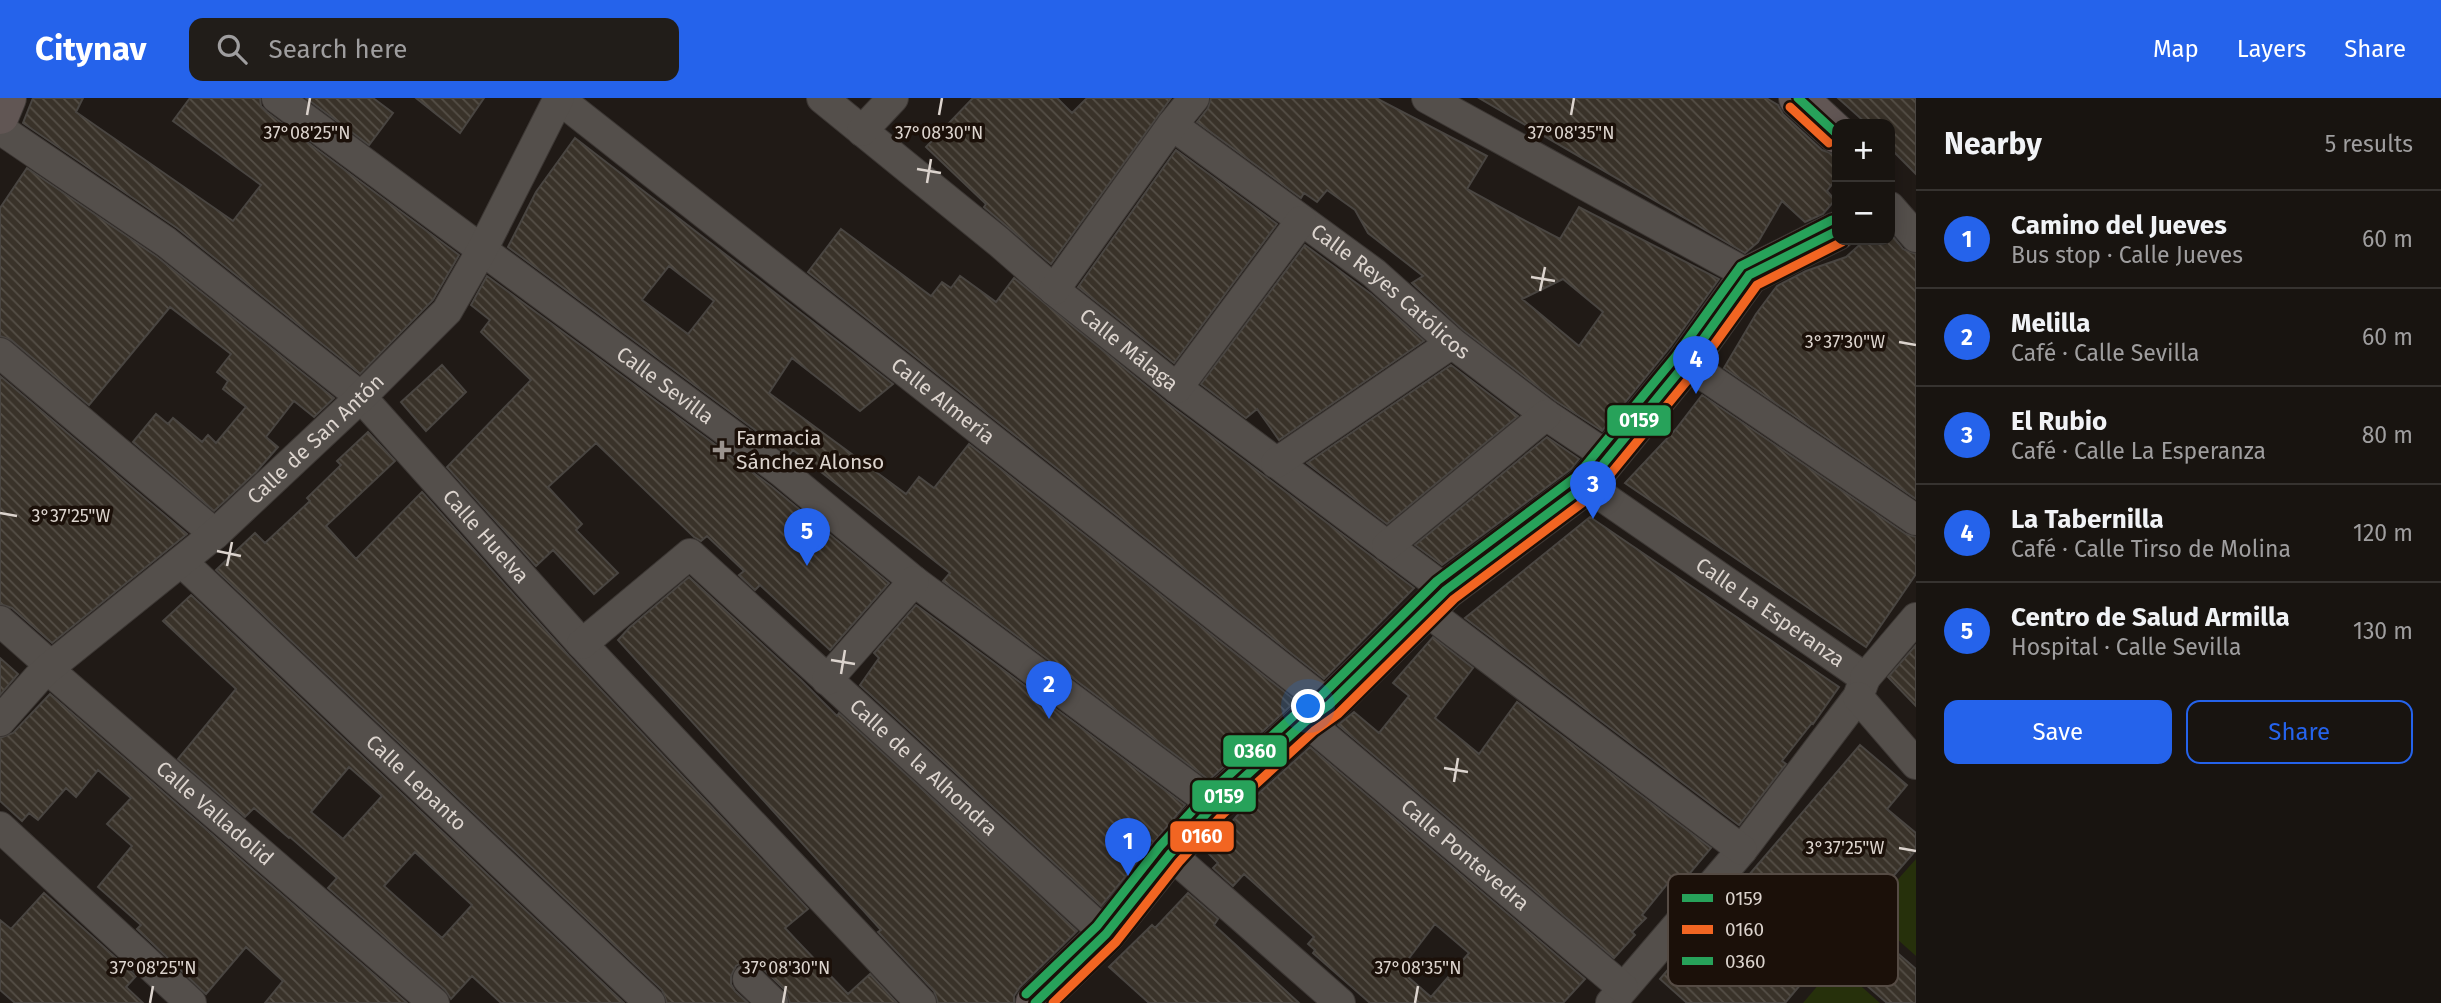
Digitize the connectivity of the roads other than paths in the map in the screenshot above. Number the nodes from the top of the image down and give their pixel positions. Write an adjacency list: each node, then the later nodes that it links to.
1 (7, 98): 9 (main road)
2 (277, 98): 20 (street, Calle Sevilla)
3 (558, 98): 20 (street, Calle de San Antón); 43 (street, Calle Almería)
4 (822, 98): 13 (street, Calle Málaga)
5 (893, 98): 13 (street)
6 (1194, 98): 10 (street)
7 (1427, 98): 21 (street)
8 (1798, 98): 12 (main road)
9 (0, 115)
10 (1172, 125): 16 (street, Calle Reyes Católicos); 22 (street)
11 (0, 129): 27 (street, Calle Huelva)
12 (1832, 129)
13 (862, 131): 22 (street, Calle Málaga)
14 (1895, 202): 17 (street)
15 (1895, 213): 19 (street)
16 (1301, 221): 23 (street, Calle Reyes Católicos); 26 (street)
17 (1916, 221)
18 (1832, 234): 21 (main road)
19 (1916, 237)
20 (482, 250): 27 (street, Calle de San Antón); 35 (street, Calle Sevilla)
21 (1749, 275): 25 (main road)
22 (1054, 290): 26 (street, Calle Málaga)
23 (1452, 343): 28 (street, Calle Reyes Católicos); 29 (street)
24 (0, 353): 32 (street)
25 (1686, 363): 30 (main road); 31 (street)
26 (1177, 388): 29 (street, Calle Málaga)
27 (361, 397): 32 (street, Calle de San Antón); 39 (street, Calle Huelva)
28 (1546, 415): 30 (street, Calle Reyes Católicos); 33 (street)
29 (1276, 463): 33 (street, Calle Málaga)
30 (1598, 472): 36 (main road); 42 (street, Calle La Esperanza)
31 (1916, 520)
32 (215, 534): 34 (street, Calle de San Antón)
33 (1387, 546): 36 (street, Calle Málaga)
34 (181, 562): 40 (street, Calle de San Antón); 57 (street, Calle Lepanto)
35 (914, 581): 41 (street); 46 (street, Calle Sevilla)
36 (1435, 600): 43 (main road); 48 (street, Calle Málaga)
37 (1916, 618): 42 (street)
38 (0, 621): 40 (street, Calle Valladolid)
39 (582, 644): 41 (street, Calle de la Alhondra); 59 (street, Calle Huelva)
40 (51, 666): 44 (street, Calle de San Antón); 56 (street, Calle Valladolid)
41 (827, 680): 51 (street, Calle de la Alhondra)
42 (1862, 688): 45 (street, Calle La Esperanza); 48 (street)
43 (1318, 713): 46 (main road); 54 (street, Calle Pontevedra)
44 (0, 722)
45 (1916, 764)
46 (1214, 805): 49 (main road)
47 (0, 827): 55 (street)
48 (1742, 850): 50 (street)
49 (1170, 854): 51 (main road); 61 (street)
50 (1721, 874)
51 (1106, 934): 60 (main road)
52 (1668, 936): 54 (street)
53 (748, 979): 58 (street)
54 (1617, 996)
55 (191, 1003)
56 (434, 1003)
57 (650, 1003)
58 (773, 1003)
59 (920, 1003)
60 (1035, 1003)
61 (1340, 1003)

